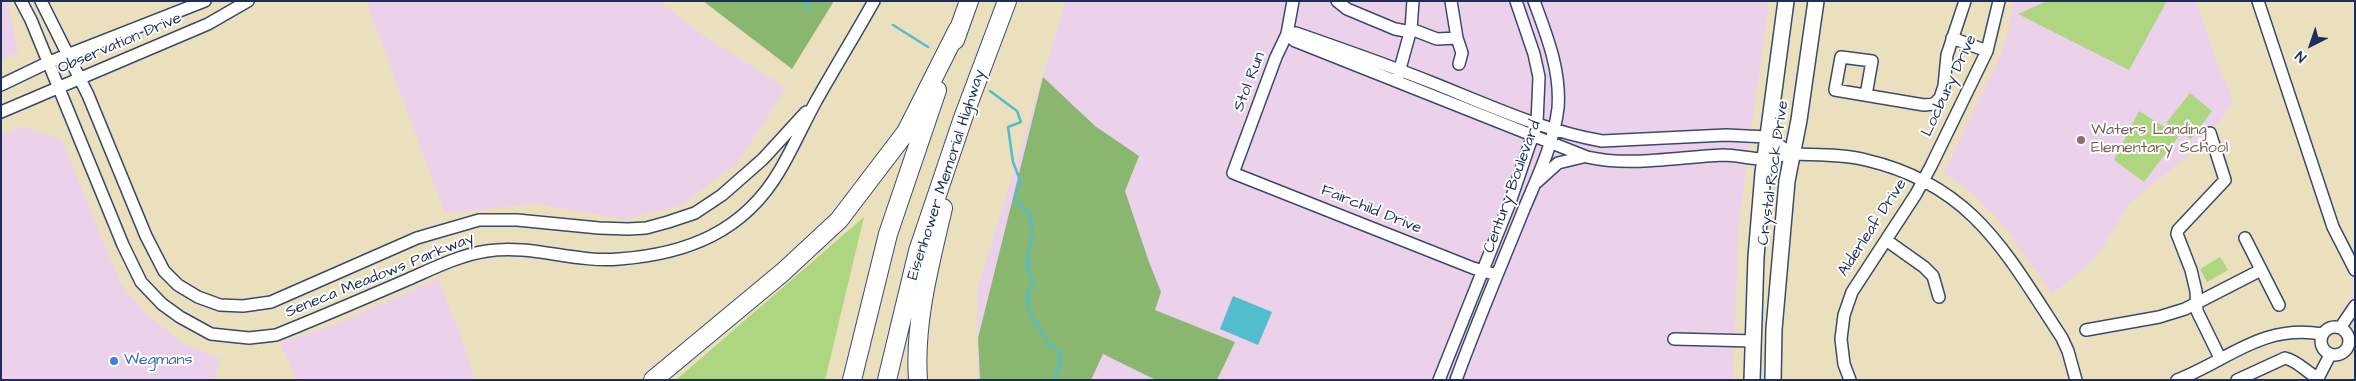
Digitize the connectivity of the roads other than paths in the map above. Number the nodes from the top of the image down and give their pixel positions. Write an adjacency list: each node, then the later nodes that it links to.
1 (21, 1): 26 (street, Seneca Meadows Parkway)
2 (41, 1): 25 (street, Seneca Meadows Parkway)
3 (205, 1): 25 (street, Observation Drive)
4 (248, 1): 29 (street, Observation Drive)
5 (874, 1): 33 (street, Seneca Meadows Parkway)
6 (969, 1): 19 (highway)
7 (1007, 1): 35 (highway, Eisenhower Memorial Highway)
8 (1293, 1): 21 (street, Stol Run)
9 (1337, 1): 20 (street)
10 (1413, 1): 20 (street)
11 (1451, 1): 22 (street)
12 (1516, 1): 36 (street, Century Boulevard)
13 (1534, 1): 37 (street, Century Boulevard)
14 (1786, 1): 40 (main road, Crystal Rock Drive)
15 (1816, 1): 42 (main road, Crystal Rock Drive)
16 (1965, 1): 23 (street)
17 (1999, 1): 24 (street, Locbury Drive)
18 (2258, 1): 51 (street)
19 (958, 29): 66 (highway); 67 (highway)
20 (1412, 29): 22 (street); 28 (street)
21 (1287, 34): 28 (street); 45 (street, Stol Run)
22 (1457, 38): 27 (street)
23 (1952, 38): 24 (street); 32 (street)
24 (1987, 51): 46 (street, Locbury Drive)
25 (69, 55): 26 (street, Observation Drive); 29 (street, Seneca Meadows Parkway)
26 (49, 62): 30 (street, Observation Drive); 31 (street, Seneca Meadows Parkway)
27 (1459, 64)
28 (1398, 75): 36 (street); 39 (street)
29 (79, 78): 31 (street, Observation Drive); 33 (street, Seneca Meadows Parkway)
30 (1, 85)
31 (59, 86): 33 (street, Seneca Meadows Parkway); 34 (street, Observation Drive)
32 (1866, 95)
33 (815, 104)
34 (1, 112)
35 (963, 118): 68 (highway, Eisenhower Memorial Highway); 69 (highway)
36 (1537, 123): 37 (street); 39 (street, Century Boulevard)
37 (1554, 128): 40 (street); 41 (street, Century Boulevard)
38 (2210, 133): 55 (street)
39 (1533, 136): 41 (street); 52 (street, Century Boulevard)
40 (1768, 137): 42 (street); 44 (main road, Crystal Rock Drive)
41 (1549, 143): 43 (street); 47 (street, Century Boulevard)
42 (1791, 154): 44 (street); 46 (street); 73 (main road, Crystal Rock Drive)
43 (1587, 157): 44 (street); 47 (street)
44 (1766, 159): 62 (main road, Crystal Rock Drive)
45 (1233, 173): 52 (street, Fairchild Drive)
46 (1922, 180): 49 (street, Alderleaf Drive); 75 (street)
47 (1533, 187): 53 (street, Century Boulevard)
48 (2246, 238): 50 (street)
49 (1886, 240): 54 (street); 74 (street, Alderleaf Drive)
50 (2261, 270): 55 (street); 56 (street)
51 (2355, 270)
52 (1482, 271): 53 (street, Fairchild Drive); 70 (street, Century Boulevard)
53 (1497, 276): 71 (street, Century Boulevard)
54 (1939, 297)
55 (2198, 302): 59 (street); 64 (street)
56 (2280, 306)
57 (2355, 306): 58 (street)
58 (2340, 328): 60 (street); 63 (street)
59 (2086, 330)
60 (2322, 334): 63 (street); 64 (street)
61 (1674, 339): 62 (street)
62 (1754, 341): 72 (main road, Crystal Rock Drive)
63 (2330, 354): 65 (street)
64 (2220, 358): 76 (street)
65 (2318, 379): 77 (street)
66 (654, 380)
67 (852, 380)
68 (887, 380)
69 (918, 380)
70 (1438, 380)
71 (1456, 380)
72 (1752, 380)
73 (1773, 380)
74 (1850, 380)
75 (2076, 380)
76 (2176, 380)
77 (2237, 380)

